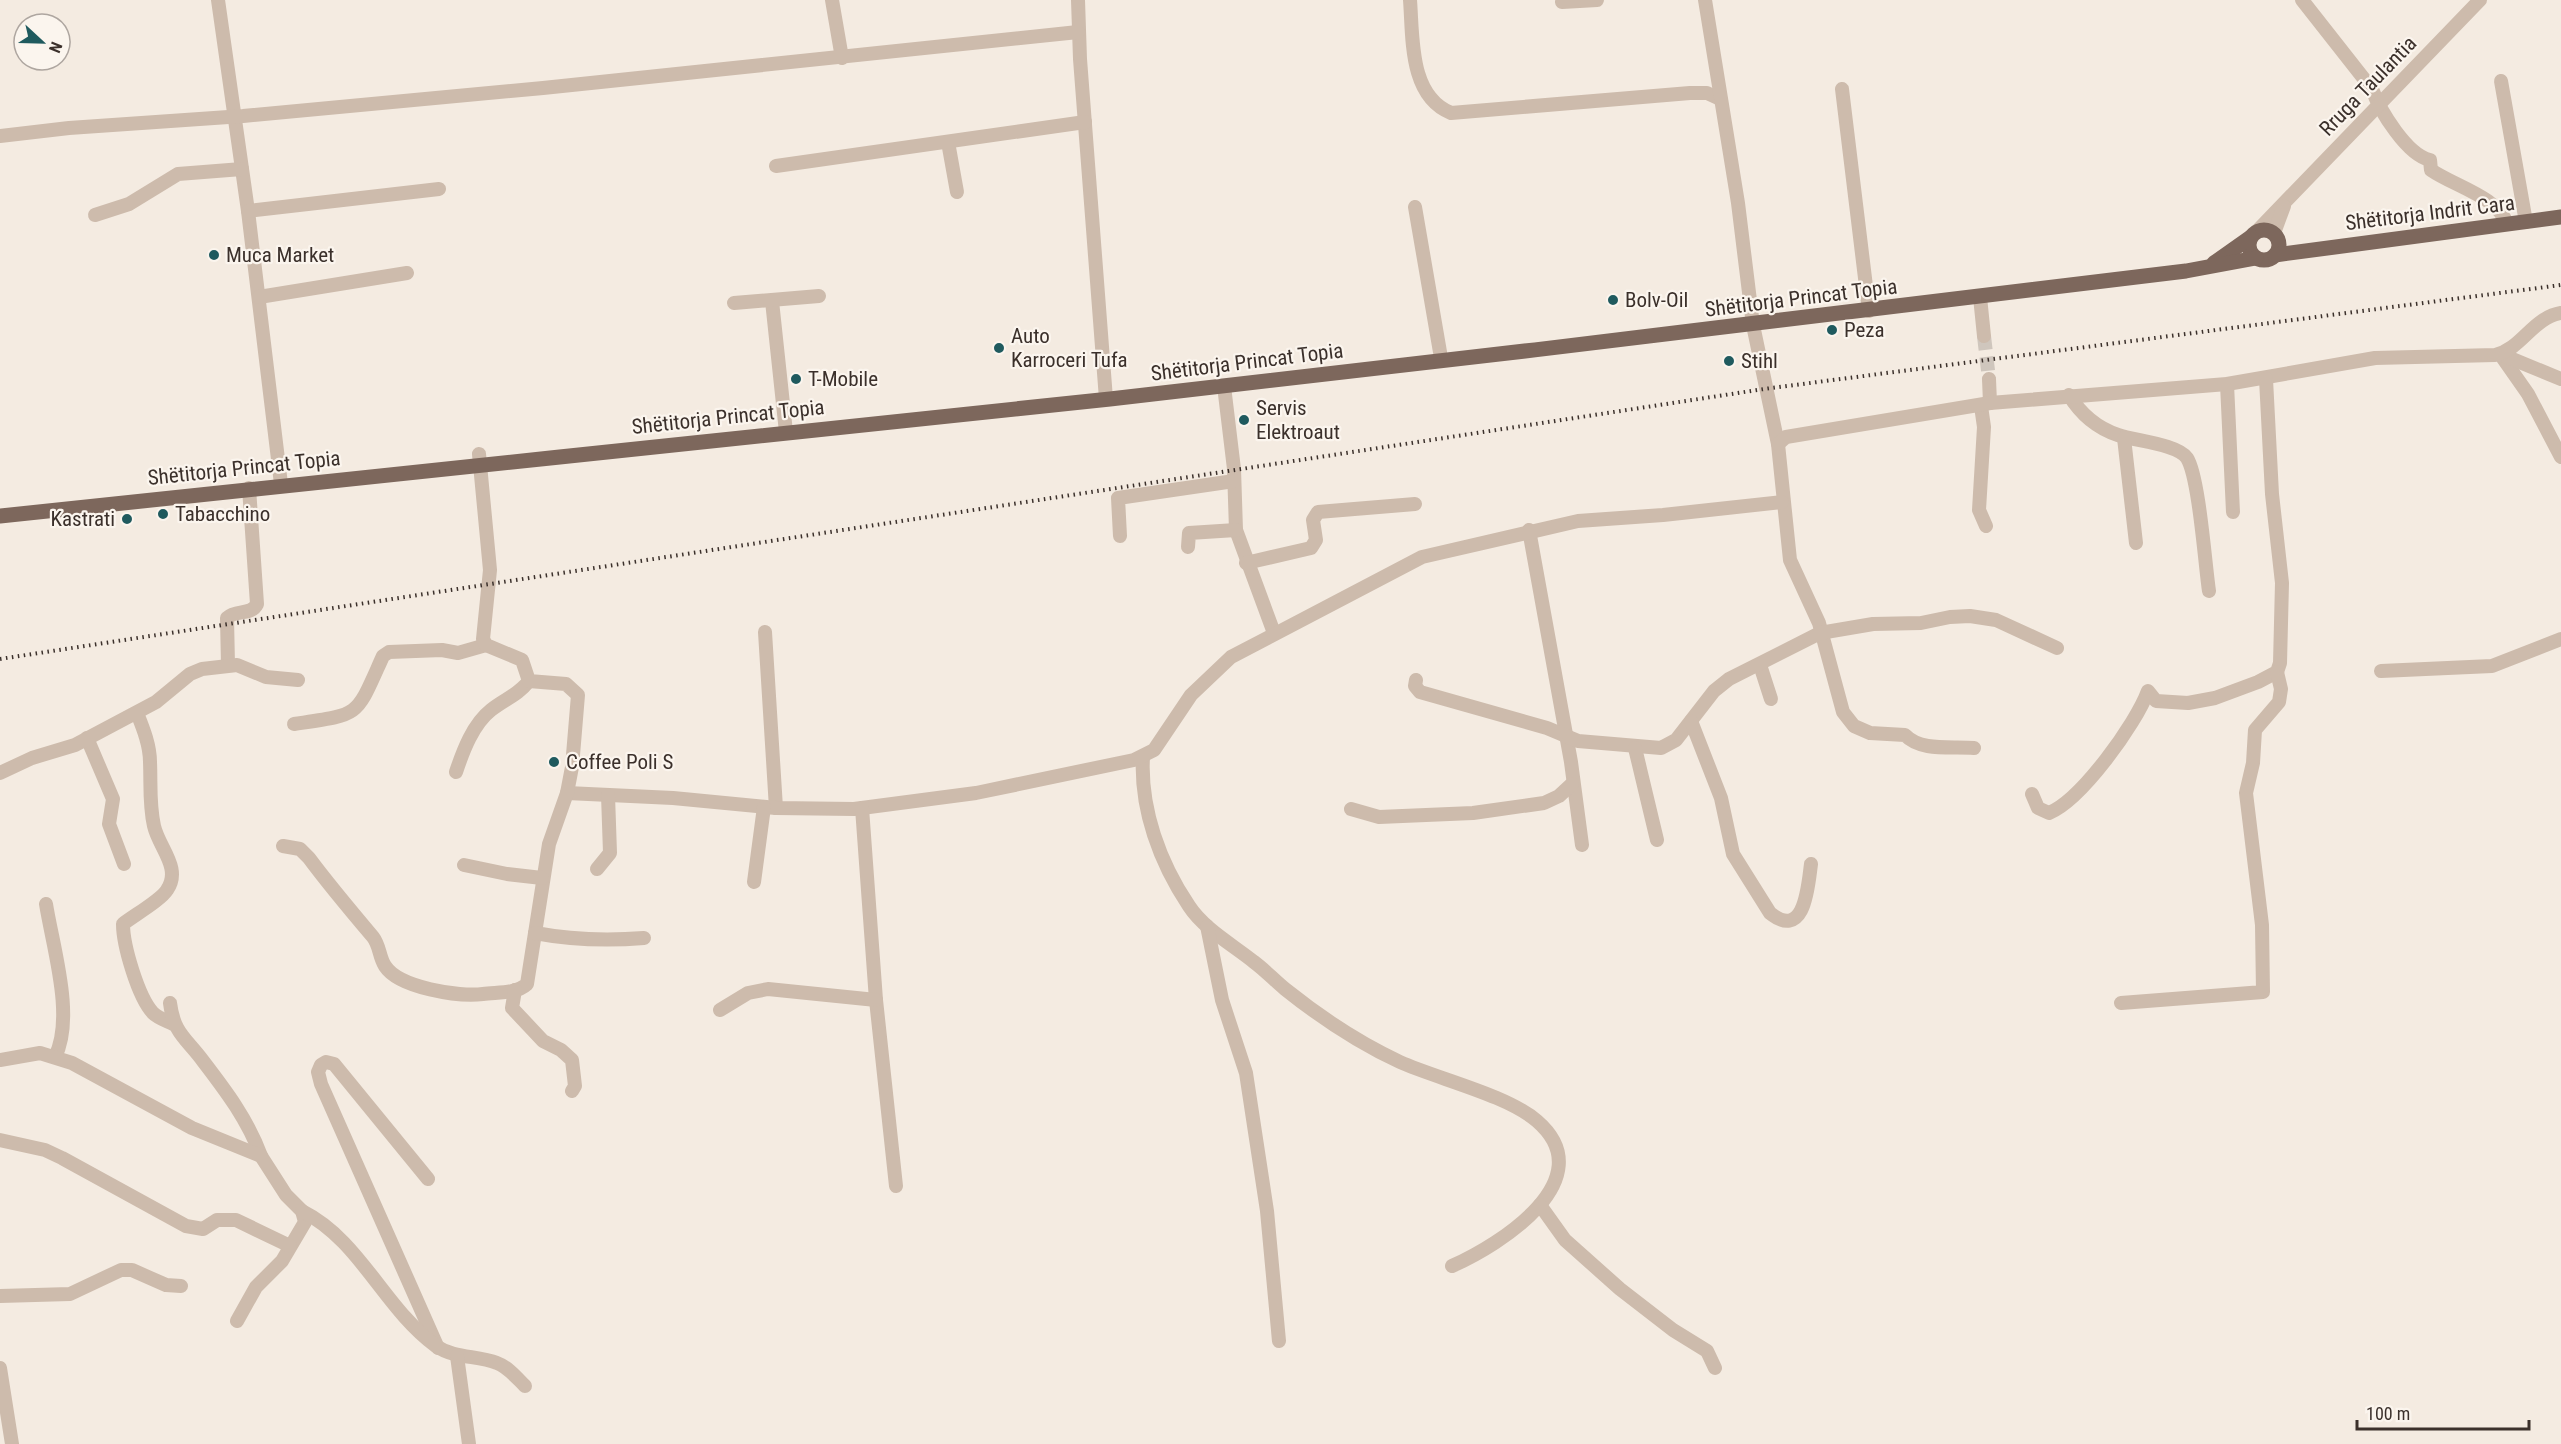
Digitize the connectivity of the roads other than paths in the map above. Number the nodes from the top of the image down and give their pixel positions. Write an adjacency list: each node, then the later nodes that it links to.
1 (218, 0): 16 (street)
2 (832, 0): 11 (street)
3 (1078, 0): 10 (street)
4 (1410, 0): 14 (street)
5 (1597, 0): 9 (street)
6 (1705, 0): 14 (street)
7 (2302, 0): 15 (street)
8 (2480, 0): 15 (street, Rruga Taulantia)
9 (1562, 2)
10 (1078, 32): 11 (street); 17 (street)
11 (842, 58): 16 (street)
12 (2501, 81): 29 (street)
13 (1842, 89): 43 (street)
14 (1720, 99): 45 (street)
15 (2379, 106): 24 (street, Rruga Taulantia); 30 (street)
16 (234, 117): 18 (street); 21 (street)
17 (1085, 122): 19 (street); 55 (street)
18 (0, 136)
19 (948, 142): 20 (street); 23 (street)
20 (776, 166)
21 (242, 168): 26 (street); 27 (street)
22 (439, 189): 26 (street)
23 (957, 192)
24 (2286, 201): 31 (street, Rruga Taulantia); 32 (street, Rruga Taulantia)
25 (1415, 207): 47 (street)
26 (248, 211): 39 (street)
27 (94, 215)
28 (2561, 217): 29 (main road, Shëtitorja Indrit Cara)
29 (2526, 222): 30 (main road, Shëtitorja Indrit Cara)
30 (2507, 224): 33 (main road, Shëtitorja Indrit Cara)
31 (2254, 234): 32 (main road); 35 (main road); 36 (main road, Shëtitorja Princat Topia)
32 (2276, 235): 33 (main road); 34 (main road)
33 (2305, 250): 34 (main road, Shëtitorja Indrit Cara)
34 (2275, 255): 35 (main road)
35 (2256, 258): 36 (main road, Shëtitorja Princat Topia)
36 (2210, 265): 40 (main road, Shëtitorja Princat Topia)
37 (407, 273): 39 (street)
38 (819, 296): 41 (street)
39 (259, 297): 63 (street)
40 (1980, 297): 43 (main road, Shëtitorja Princat Topia); 46 (street)
41 (772, 302): 42 (street); 57 (street)
42 (734, 303)
43 (1869, 311): 45 (main road, Shëtitorja Princat Topia)
44 (2561, 313): 48 (street)
45 (1753, 325): 53 (main road, Shëtitorja Princat Topia); 58 (street)
46 (1984, 336)
47 (1440, 352)
48 (2500, 354): 49 (street); 50 (street); 60 (street)
49 (2266, 379): 52 (street); 86 (street)
50 (2561, 379)
51 (1989, 380): 56 (street)
52 (2227, 384): 54 (street); 67 (street)
53 (1224, 386): 55 (main road, Shëtitorja Princat Topia); 62 (street)
54 (2068, 395): 56 (street); 59 (street)
55 (1106, 399): 57 (main road, Shëtitorja Princat Topia)
56 (1986, 405): 58 (street); 69 (street)
57 (786, 432): 61 (main road, Shëtitorja Princat Topia)
58 (1780, 437): 65 (street)
59 (2124, 438): 73 (street); 76 (street)
60 (2561, 457)
61 (480, 459): 63 (main road, Shëtitorja Princat Topia); 81 (street)
62 (1234, 481): 70 (street); 72 (street)
63 (281, 484): 64 (main road, Shëtitorja Princat Topia)
64 (249, 488): 68 (main road, Shëtitorja Princat Topia); 83 (street)
65 (1782, 502): 71 (street); 79 (street)
66 (1415, 504): 75 (street)
67 (2233, 512)
68 (0, 516)
69 (1986, 526)
70 (1236, 530): 74 (street); 75 (street)
71 (1529, 530): 78 (street); 94 (street)
72 (1120, 536)
73 (2136, 543)
74 (1188, 547)
75 (1246, 563): 78 (street)
76 (2209, 591)
77 (765, 632): 105 (street)
78 (1274, 633): 98 (street)
79 (1820, 633): 82 (street); 84 (street); 97 (street)
80 (2561, 639): 85 (street)
81 (486, 645): 89 (street); 93 (street)
82 (2057, 648)
83 (228, 665): 87 (street); 91 (street)
84 (1760, 665): 90 (street); 92 (street)
85 (2381, 671)
86 (2277, 672): 103 (street); 124 (street)
87 (298, 680)
88 (1416, 680): 94 (street)
89 (529, 681): 99 (street); 102 (street)
90 (1771, 699)
91 (136, 713): 95 (street); 126 (street)
92 (1691, 722): 96 (street); 113 (street)
93 (294, 724)
94 (1566, 735): 96 (street); 101 (street)
95 (87, 738): 100 (street); 111 (street)
96 (1635, 748): 108 (street)
97 (1974, 748)
98 (1143, 757): 106 (street); 118 (street)
99 (456, 772)
100 (0, 773)
101 (1572, 784): 107 (street); 109 (street)
102 (567, 793): 104 (street); 115 (street)
103 (2032, 794)
104 (608, 795): 105 (street); 114 (street)
105 (770, 808): 106 (street); 116 (street)
106 (862, 808): 122 (street)
107 (1351, 809)
108 (1657, 840)
109 (1582, 845)
110 (283, 846): 121 (street)
111 (124, 864)
112 (464, 864): 115 (street)
113 (1811, 864)
114 (597, 869)
115 (542, 878): 119 (street)
116 (754, 882)
117 (46, 904): 127 (street)
118 (1208, 926): 134 (street); 141 (street)
119 (535, 933): 120 (street); 121 (street)
120 (644, 938)
121 (516, 990): 129 (street)
122 (876, 1000): 125 (street); 133 (street)
123 (170, 1003): 126 (street)
124 (2121, 1003)
125 (720, 1010)
126 (173, 1024): 131 (street)
127 (55, 1057): 128 (street); 131 (street)
128 (0, 1060)
129 (572, 1092)
130 (0, 1140): 136 (street)
131 (261, 1156): 135 (street)
132 (428, 1179): 142 (street)
133 (896, 1186)
134 (1540, 1205): 137 (street); 145 (street)
135 (302, 1211): 136 (street); 142 (street)
136 (290, 1246): 140 (street)
137 (1452, 1266)
138 (181, 1286): 139 (street)
139 (0, 1296)
140 (237, 1321)
141 (1279, 1341)
142 (438, 1348): 143 (street)
143 (457, 1356): 146 (street); 148 (street)
144 (0, 1368): 147 (street)
145 (1715, 1368)
146 (525, 1386)
147 (12, 1444)
148 (469, 1444)

